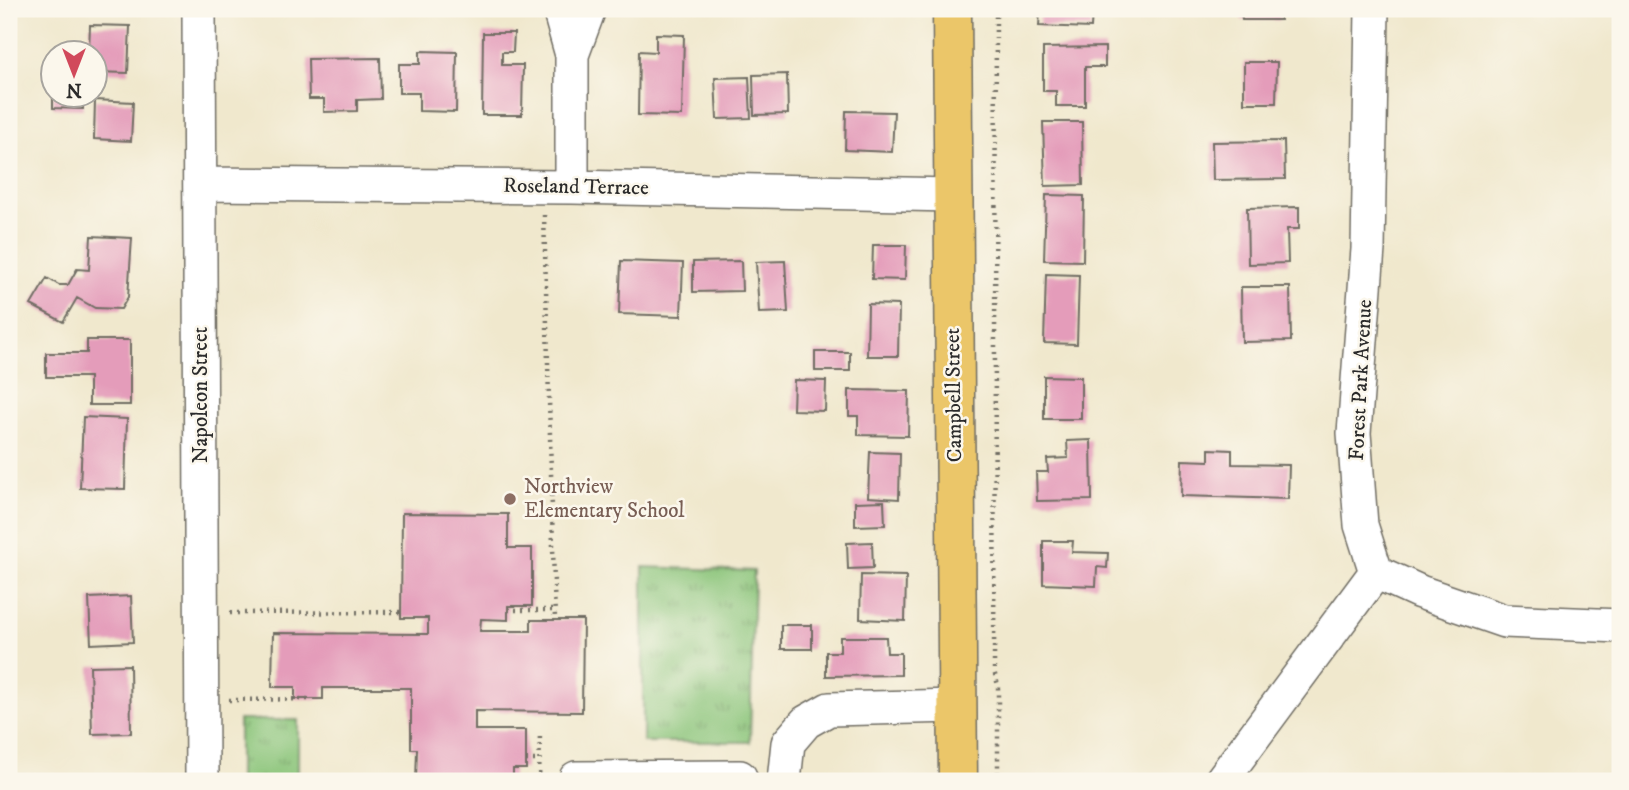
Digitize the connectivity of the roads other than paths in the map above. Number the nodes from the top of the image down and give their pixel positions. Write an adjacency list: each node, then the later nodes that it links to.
1 (199, 9): 7 (street, Napoleon Street)
2 (559, 9): 6 (street)
3 (589, 9): 6 (street)
4 (953, 9): 9 (main road, Campbell Street)
5 (1372, 9): 10 (street, Forest Park Avenue)
6 (572, 55): 8 (street)
7 (200, 184): 8 (street, Roseland Terrace); 13 (street, Napoleon Street)
8 (558, 187): 9 (street, Roseland Terrace)
9 (951, 195): 12 (main road, Campbell Street)
10 (1376, 572): 11 (street); 18 (street)
11 (1620, 626)
12 (957, 706): 16 (street); 17 (main road, Campbell Street)
13 (202, 781)
14 (576, 781): 15 (street)
15 (740, 781)
16 (785, 781)
17 (958, 781)
18 (1221, 781)

